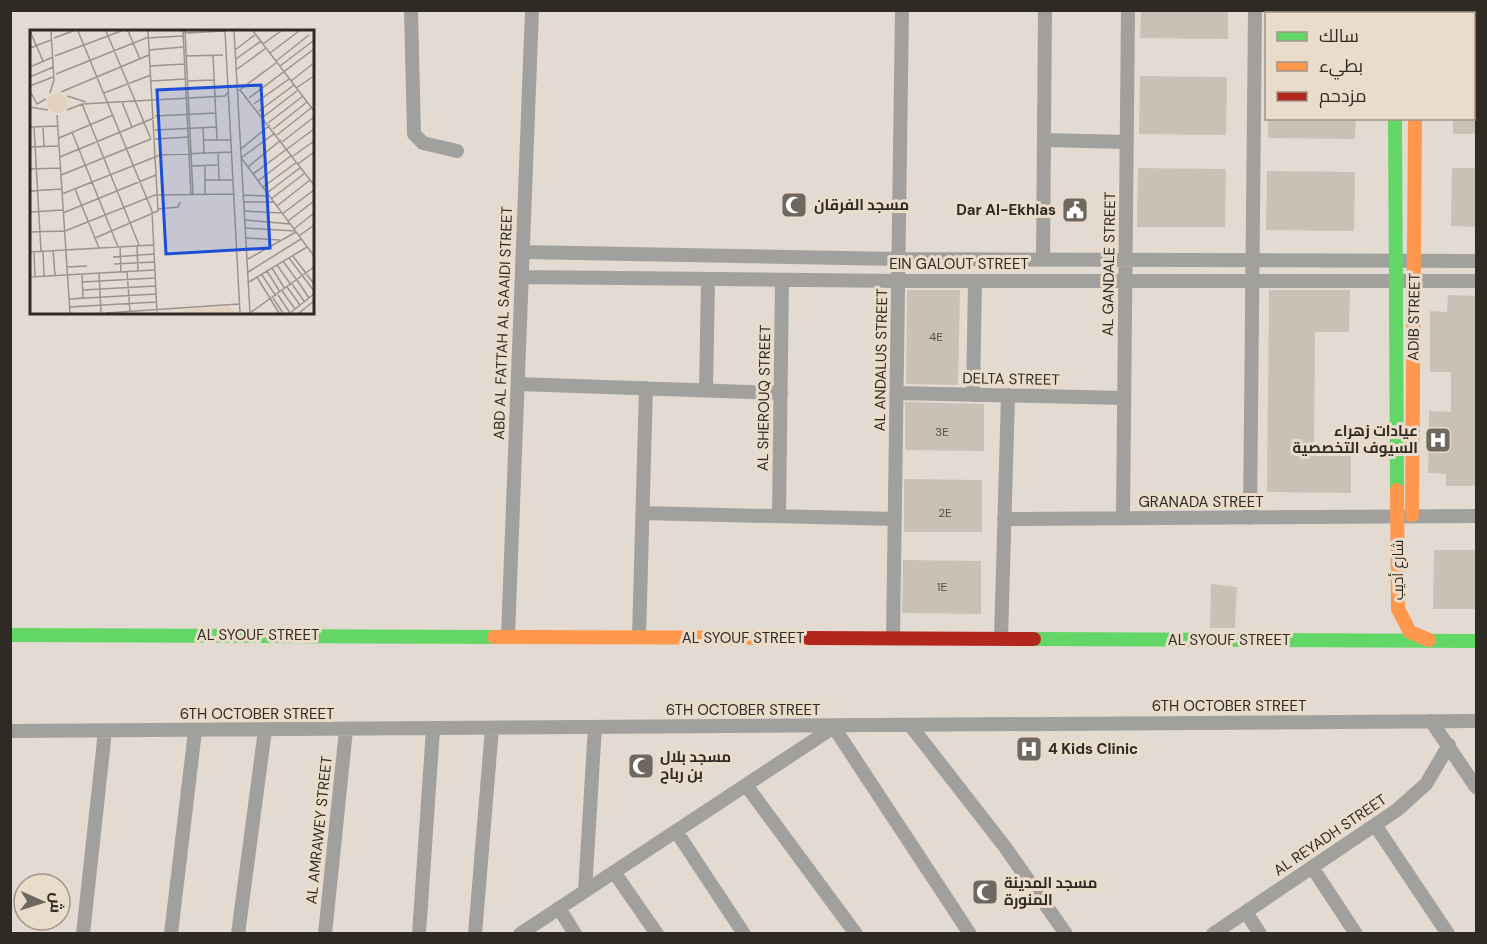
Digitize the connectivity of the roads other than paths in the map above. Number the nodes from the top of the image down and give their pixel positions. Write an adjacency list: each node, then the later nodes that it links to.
1 (411, 10): 11 (street)
2 (532, 10): 12 (street, ABD AL FATTAH AL SAAIDI STREET)
3 (902, 10): 13 (street, AL ANDALUS STREET)
4 (1045, 10): 9 (street)
5 (1128, 10): 10 (street, AL GANDALE STREET)
6 (1255, 10): 16 (street)
7 (1395, 120): 17 (main road, ADIB STREET)
8 (1415, 120): 18 (main road, ADIB STREET)
9 (1044, 140): 10 (street); 14 (street)
10 (1127, 142): 15 (street, AL GANDALE STREET)
11 (457, 151)
12 (523, 252): 13 (street, EIN GALOUT STREET); 20 (street, ABD AL FATTAH AL SAAIDI STREET)
13 (899, 260): 14 (street, EIN GALOUT STREET); 24 (street, AL ANDALUS STREET)
14 (1042, 260): 15 (street, EIN GALOUT STREET)
15 (1125, 260): 16 (street, EIN GALOUT STREET); 23 (street, AL GANDALE STREET)
16 (1253, 261): 17 (street, EIN GALOUT STREET); 26 (street)
17 (1396, 261): 18 (street, EIN GALOUT STREET); 29 (main road, ADIB STREET)
18 (1414, 261): 19 (street, EIN GALOUT STREET); 27 (main road, ADIB STREET)
19 (1476, 261)
20 (522, 277): 21 (street, EIN GALOUT STREET); 30 (street, ABD AL FATTAH AL SAAIDI STREET)
21 (708, 279): 22 (street, EIN GALOUT STREET); 32 (street)
22 (782, 280): 24 (street, EIN GALOUT STREET); 33 (street, AL SHEROUQ STREET)
23 (1125, 280): 25 (street, EIN GALOUT STREET); 26 (street, EIN GALOUT STREET); 37 (street, AL GANDALE STREET)
24 (898, 281): 25 (street, EIN GALOUT STREET); 34 (street, AL ANDALUS STREET)
25 (975, 281): 35 (street)
26 (1252, 281): 29 (street, EIN GALOUT STREET); 44 (street)
27 (1414, 281): 28 (street, EIN GALOUT STREET); 29 (street, EIN GALOUT STREET); 40 (main road, ADIB STREET)
28 (1476, 281)
29 (1396, 282): 39 (main road, ADIB STREET)
30 (518, 384): 31 (street); 48 (street, ABD AL FATTAH AL SAAIDI STREET)
31 (646, 388): 32 (street); 38 (street)
32 (706, 390): 33 (street)
33 (781, 393): 41 (street, AL SHEROUQ STREET)
34 (897, 393): 35 (street, DELTA STREET); 45 (street, AL ANDALUS STREET)
35 (974, 395): 36 (street, DELTA STREET)
36 (1008, 395): 37 (street, DELTA STREET); 46 (street)
37 (1124, 398): 43 (street, AL GANDALE STREET)
38 (642, 513): 41 (street); 49 (street)
39 (1397, 515): 40 (street, GRANADA STREET); 44 (street, GRANADA STREET); 52 (main road, شارع أديب)
40 (1412, 515): 42 (street, GRANADA STREET)
41 (779, 516): 45 (street)
42 (1476, 516)
43 (1123, 518): 44 (street, GRANADA STREET); 46 (street, GRANADA STREET)
44 (1250, 518)
45 (895, 519): 50 (street, AL ANDALUS STREET)
46 (1004, 519): 51 (street)
47 (10, 635): 48 (main road, AL SYOUF STREET)
48 (508, 636): 49 (main road, AL SYOUF STREET)
49 (639, 637): 50 (main road, AL SYOUF STREET)
50 (893, 639): 51 (main road, AL SYOUF STREET)
51 (1001, 639): 52 (main road, AL SYOUF STREET)
52 (1434, 641): 53 (main road, AL SYOUF STREET)
53 (1476, 641)
54 (1431, 721): 55 (street, 6TH OCTOBER STREET); 56 (street, 6TH OCTOBER STREET); 66 (street)
55 (1476, 721)
56 (910, 725): 57 (street, 6TH OCTOBER STREET); 88 (street)
57 (834, 726): 59 (street, 6TH OCTOBER STREET); 67 (street); 87 (street)
58 (492, 728): 59 (street, 6TH OCTOBER STREET); 60 (street, 6TH OCTOBER STREET); 81 (street)
59 (596, 728): 73 (street)
60 (433, 729): 62 (street, 6TH OCTOBER STREET); 80 (street)
61 (265, 730): 62 (street, 6TH OCTOBER STREET); 64 (street, 6TH OCTOBER STREET); 78 (street)
62 (346, 730): 79 (street, AL AMRAWEY STREET)
63 (10, 731): 65 (street, 6TH OCTOBER STREET)
64 (195, 731): 65 (street, 6TH OCTOBER STREET); 77 (street)
65 (105, 732): 76 (street)
66 (1449, 746): 68 (street); 69 (street, AL REYADH STREET)
67 (746, 785): 70 (street); 86 (street)
68 (1476, 787)
69 (1376, 825): 71 (street, AL REYADH STREET); 92 (street)
70 (676, 831): 72 (street); 85 (street)
71 (1312, 867): 75 (street, AL REYADH STREET); 91 (street)
72 (614, 872): 73 (street); 84 (street)
73 (585, 890): 74 (street)
74 (559, 908): 82 (street); 83 (street)
75 (1245, 912): 89 (street, AL REYADH STREET); 90 (street)
76 (83, 933)
77 (171, 933)
78 (237, 933)
79 (325, 933)
80 (419, 933)
81 (475, 933)
82 (520, 933)
83 (575, 933)
84 (657, 933)
85 (744, 933)
86 (856, 933)
87 (970, 933)
88 (1066, 933)
89 (1213, 933)
90 (1260, 933)
91 (1356, 933)
92 (1448, 933)

